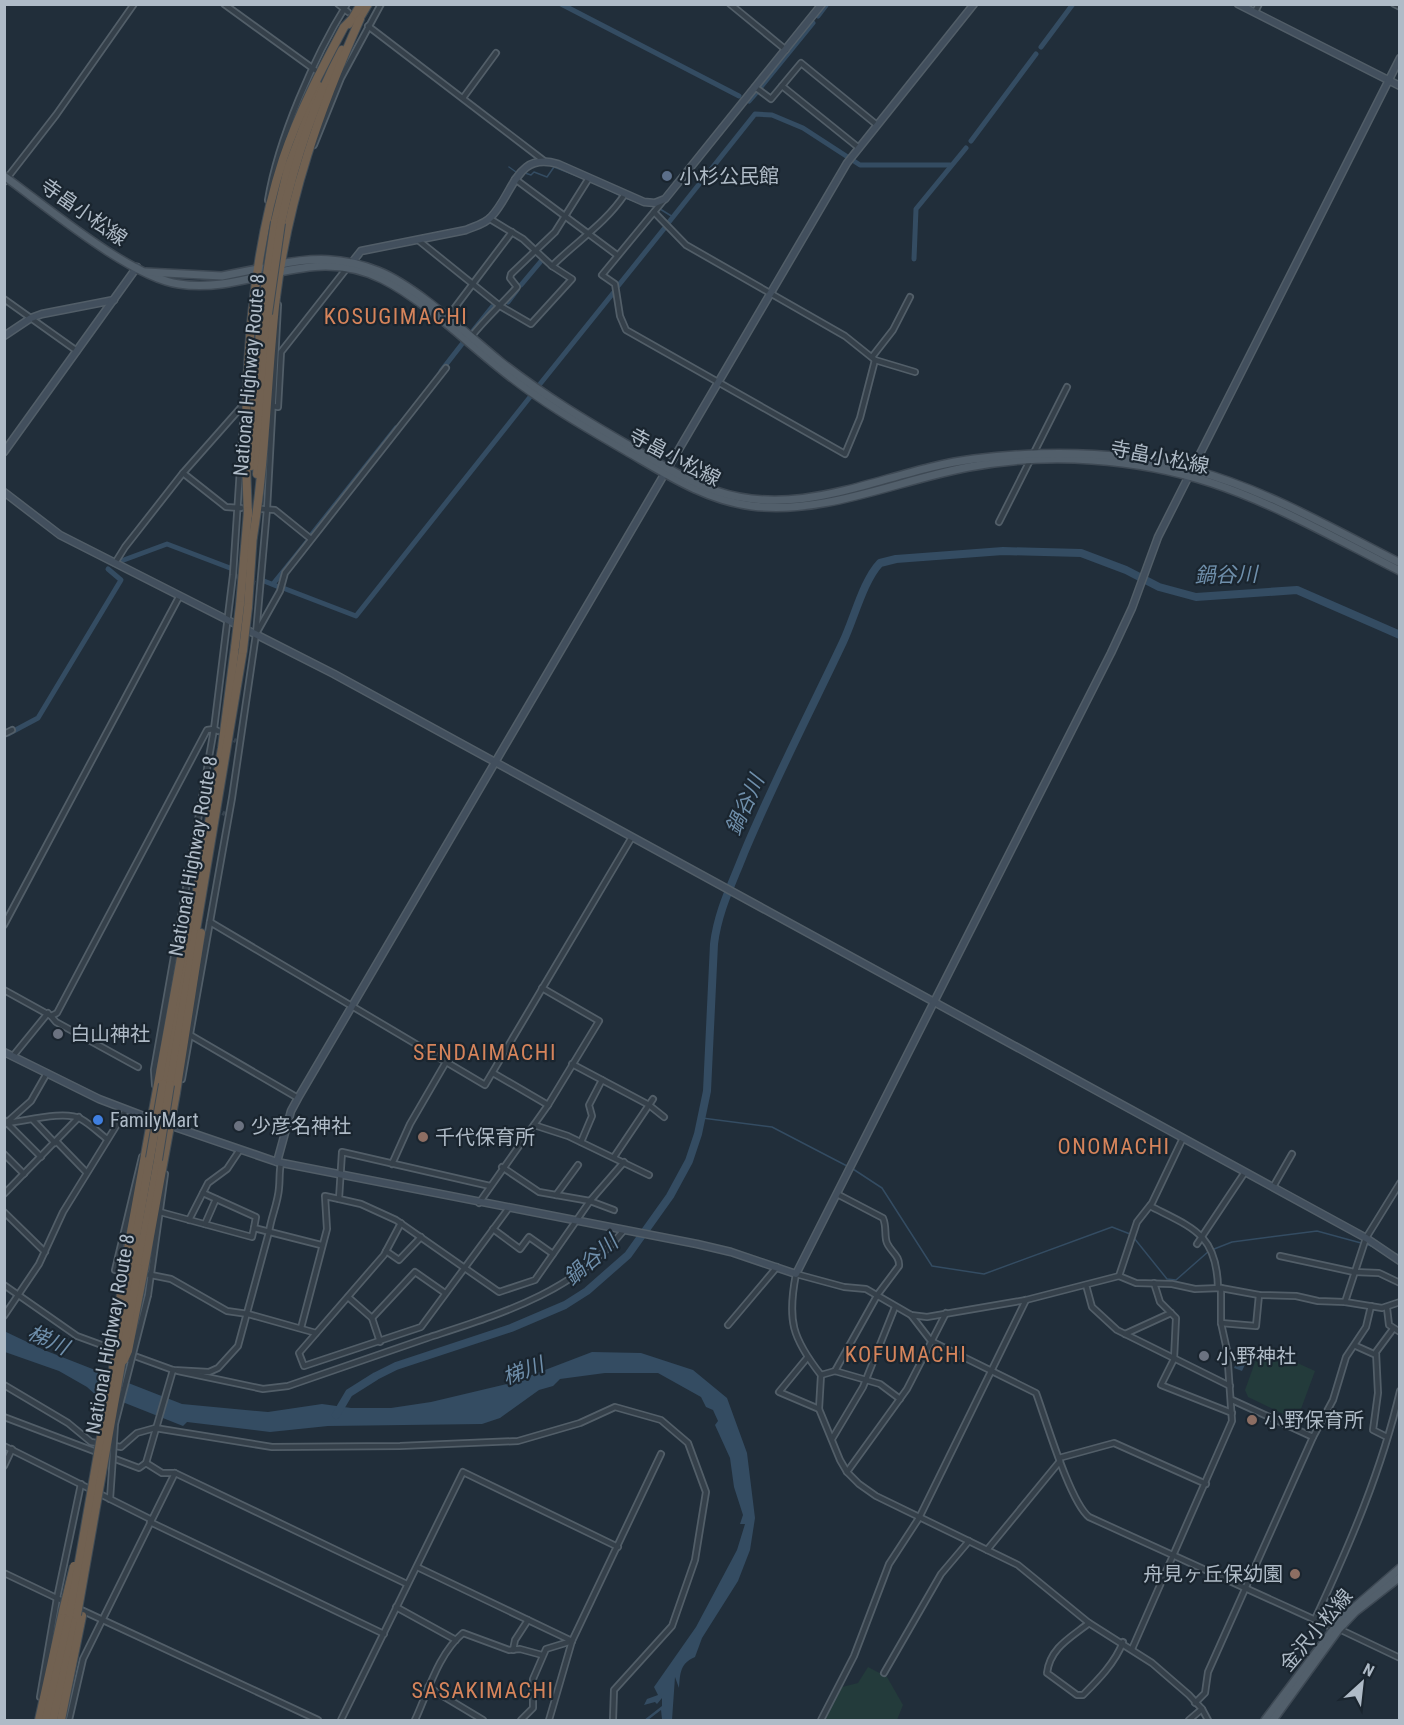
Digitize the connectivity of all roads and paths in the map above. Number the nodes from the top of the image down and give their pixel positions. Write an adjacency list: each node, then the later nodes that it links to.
1 (134, 4): 29 (street)
2 (224, 4): 20 (street)
3 (338, 4): 14 (street)
4 (361, 4): 16 (highway, National Highway Route 8)
5 (368, 4): 16 (highway, National Highway Route 8)
6 (381, 4): 16 (street)
7 (729, 4): 17 (street)
8 (822, 4): 17 (street)
9 (974, 4): 26 (street)
10 (1238, 4): 15 (street)
11 (1259, 4): 15 (street)
12 (1394, 4): 13 (street)
13 (1400, 7)
14 (346, 8): 20 (street)
15 (1254, 12): 21 (street)
16 (361, 23): 25 (street); 36 (highway); 36 (street); 41 (highway); 56 (highway, National Highway Route 8, bridge)
17 (786, 50): 24 (street)
18 (496, 53): 25 (street)
19 (1400, 58): 21 (street)
20 (315, 71): 41 (street)
21 (1388, 80): 23 (street); 73 (street)
22 (782, 86): 24 (street); 26 (street); 27 (street)
23 (1400, 86)
24 (755, 87): 33 (street)
25 (463, 98): 28 (street)
26 (878, 125): 27 (street)
27 (859, 148): 50 (street)
28 (543, 160): 30 (street); 31 (street)
29 (5, 178): 46 (main road, 寺畠小松線)
30 (590, 178): 32 (street); 35 (street)
31 (515, 179): 35 (street); 37 (street)
32 (625, 194): 33 (street); 39 (street)
33 (665, 199): 34 (street)
34 (654, 212): 43 (street); 50 (street)
35 (567, 215): 39 (street); 42 (street)
36 (289, 219): 47 (highway)
37 (490, 219): 38 (street); 40 (street)
38 (512, 232): 42 (street); 49 (street)
39 (591, 234): 43 (street); 45 (street)
40 (417, 239): 44 (street); 49 (street)
41 (263, 244): 48 (highway)
42 (536, 250): 45 (street); 55 (street)
43 (616, 255): 65 (street)
44 (350, 265): 47 (main road, 寺畠小松線); 58 (main road, 寺畠小松線); 68 (street); 71 (main road, 寺畠小松線)
45 (552, 266): 55 (street)
46 (137, 267): 48 (main road, 寺畠小松線); 54 (street)
47 (281, 267): 48 (main road, 寺畠小松線); 51 (highway)
48 (258, 273): 56 (highway)
49 (473, 285): 55 (street); 58 (street)
50 (772, 293): 62 (street); 65 (street)
51 (276, 297): 68 (street); 78 (highway)
52 (910, 297): 62 (street)
53 (4, 299): 57 (street)
54 (114, 300): 57 (street); 61 (street)
55 (500, 306): 60 (street)
56 (261, 314): 67 (street); 78 (highway, National Highway Route 8); 84 (highway, National Highway Route 8)
57 (31, 318): 59 (street); 61 (street)
58 (447, 319): 60 (main road, 寺畠小松線)
59 (4, 336)
60 (471, 337): 71 (main road, 寺畠小松線)
61 (77, 351): 69 (street)
62 (874, 358): 64 (street); 65 (street)
63 (446, 368): 79 (street)
64 (915, 372)
65 (720, 382): 71 (street)
66 (1067, 387): 70 (street)
67 (244, 404): 72 (street); 75 (street)
68 (273, 406): 76 (street)
69 (4, 452)
70 (1032, 457): 71 (main road, 寺畠小松線); 73 (main road, 寺畠小松線); 77 (street)
71 (666, 470): 91 (street)
72 (183, 473): 75 (street); 80 (street)
73 (1191, 473): 81 (main road, 寺畠小松線); 82 (main road, 寺畠小松線); 98 (street)
74 (4, 492): 80 (street)
75 (239, 508): 85 (street)
76 (265, 509): 79 (street); 86 (street)
77 (999, 522)
78 (253, 537): 84 (highway, National Highway Route 8)
79 (311, 539): 86 (street)
80 (115, 563): 83 (street)
81 (1400, 563)
82 (1400, 571)
83 (179, 597): 85 (street); 95 (street)
84 (244, 606): 87 (highway, National Highway Route 8, bridge)
85 (228, 621): 86 (street); 89 (street)
86 (256, 634): 91 (street); 94 (street)
87 (239, 649): 93 (highway, National Highway Route 8); 93 (highway, National Highway Route 8)
88 (12, 730): 90 (street)
89 (216, 730): 100 (street); 111 (street)
90 (4, 734)
91 (497, 763): 92 (street); 99 (street)
92 (632, 837): 96 (street); 98 (street)
93 (198, 903): 94 (highway, National Highway Route 8)
94 (198, 920): 99 (street); 101 (street); 110 (highway, National Highway Route 8); 111 (highway)
95 (4, 925)
96 (542, 988): 105 (street); 108 (street)
97 (4, 990): 100 (street)
98 (934, 1002): 124 (street); 150 (street)
99 (351, 1008): 104 (street); 112 (street)
100 (49, 1015): 103 (street); 106 (street)
101 (190, 1035): 110 (street); 112 (street)
102 (4, 1052): 103 (street)
103 (12, 1056): 107 (street)
104 (446, 1062): 108 (street); 137 (street)
105 (572, 1064): 109 (street); 114 (street)
106 (138, 1067)
107 (47, 1073): 116 (street); 121 (street)
108 (493, 1073): 114 (street)
109 (602, 1080): 115 (street); 126 (street)
110 (170, 1085): 122 (highway); 132 (highway, National Highway Route 8, bridge)
111 (155, 1094): 119 (highway)
112 (298, 1098): 136 (street)
113 (653, 1099): 115 (street)
114 (548, 1105): 123 (street)
115 (649, 1106): 117 (street); 134 (street)
116 (126, 1110): 119 (street); 125 (street)
117 (664, 1117)
118 (79, 1118): 120 (street); 125 (street); 127 (street)
119 (151, 1119): 122 (street); 132 (highway)
120 (33, 1120): 121 (street); 127 (street)
121 (5, 1123): 133 (street)
122 (170, 1125): 128 (highway); 129 (street)
123 (534, 1125): 126 (street); 139 (street)
124 (1183, 1138): 141 (street); 156 (street)
125 (107, 1139): 140 (street)
126 (582, 1142): 134 (street)
127 (56, 1143): 133 (street); 140 (street)
128 (165, 1151): 160 (street); 181 (highway)
129 (239, 1151): 136 (street); 148 (street)
130 (4, 1154): 142 (street)
131 (1292, 1154): 147 (street)
132 (151, 1156): 181 (highway, National Highway Route 8); 181 (highway)
133 (42, 1157): 142 (street)
134 (614, 1157): 135 (street)
135 (624, 1162): 143 (street); 154 (street)
136 (279, 1163): 144 (street); 168 (street)
137 (392, 1164): 144 (street); 146 (street)
138 (578, 1165): 151 (street)
139 (502, 1167): 146 (street); 151 (street)
140 (86, 1172): 175 (street)
141 (1245, 1172): 147 (street); 170 (street)
142 (24, 1174): 149 (street)
143 (649, 1174)
144 (342, 1177): 152 (street); 155 (street)
145 (1400, 1183): 171 (street)
146 (490, 1186): 155 (street)
147 (1273, 1187): 171 (street)
148 (203, 1193): 153 (street); 161 (street)
149 (4, 1194)
150 (837, 1194): 183 (street); 191 (street)
151 (556, 1195): 154 (street)
152 (339, 1198): 163 (street); 173 (street)
153 (216, 1199): 164 (street); 165 (street)
154 (590, 1201): 158 (street); 162 (street)
155 (479, 1203): 157 (street)
156 (1150, 1206): 170 (street); 184 (street)
157 (508, 1209): 162 (street); 166 (street)
158 (614, 1210)
159 (4, 1212): 175 (street)
160 (160, 1212): 161 (street); 181 (street)
161 (189, 1220): 164 (street)
162 (576, 1221): 167 (street); 176 (street)
163 (401, 1223): 169 (street); 174 (street)
164 (205, 1224): 165 (street)
165 (254, 1228): 168 (street)
166 (493, 1229): 176 (street); 179 (street)
167 (624, 1230): 180 (street); 221 (street)
168 (269, 1232): 173 (street); 203 (street)
169 (421, 1237): 174 (street); 179 (street)
170 (1203, 1237): 172 (street); 189 (street)
171 (1365, 1242): 178 (street); 182 (street)
172 (1197, 1244)
173 (321, 1245): 209 (street)
174 (386, 1251): 194 (street)
175 (45, 1252): 193 (street)
176 (553, 1254): 179 (street)
177 (1280, 1256): 182 (street)
178 (1400, 1261)
179 (464, 1267): 190 (street)
180 (777, 1267): 183 (street); 208 (street)
181 (137, 1269): 203 (street); 220 (highway, National Highway Route 8, bridge); 220 (highway, bridge); 250 (street, bridge)
182 (1354, 1272): 186 (street); 196 (street)
183 (796, 1274): 191 (street); 218 (street)
184 (1119, 1276): 185 (street); 188 (street)
185 (1154, 1283): 189 (street); 202 (street)
186 (1400, 1283)
187 (4, 1285): 193 (street)
188 (1086, 1285): 195 (street); 213 (street)
189 (1220, 1288): 192 (street); 207 (street)
190 (445, 1293): 206 (street); 215 (street)
191 (878, 1294): 198 (street); 222 (street)
192 (1259, 1295): 196 (street); 207 (street)
193 (19, 1297): 205 (street); 221 (street)
194 (348, 1297): 206 (street); 212 (street)
195 (1026, 1300): 201 (street); 223 (street)
196 (1345, 1302): 199 (street)
197 (1400, 1302): 200 (street)
198 (895, 1306): 204 (street); 225 (street)
199 (1371, 1306): 200 (street); 216 (street)
200 (1387, 1308): 210 (street)
201 (946, 1313): 204 (street); 214 (street)
202 (1171, 1313): 213 (street); 219 (street)
203 (248, 1314): 209 (street); 221 (street)
204 (911, 1315): 214 (street)
205 (4, 1316)
206 (372, 1318): 215 (street)
207 (1221, 1323): 227 (street)
208 (728, 1325)
209 (301, 1328): 212 (street)
210 (1394, 1329): 211 (street); 217 (street)
211 (1400, 1332)
212 (316, 1333): 215 (street)
213 (1125, 1334): 219 (street)
214 (931, 1341): 223 (street); 229 (street)
215 (380, 1342)
216 (1356, 1346): 217 (street); 237 (street)
217 (1376, 1355): 238 (street)
218 (807, 1358): 224 (street); 232 (street)
219 (1174, 1359): 227 (street); 233 (street)
220 (116, 1369): 253 (highway, National Highway Route 8, bridge)
221 (174, 1371): 236 (street)
222 (836, 1371): 224 (street); 225 (street)
223 (991, 1371): 243 (street); 251 (street)
224 (821, 1375): 232 (street)
225 (866, 1381): 229 (street); 239 (street)
226 (4, 1385): 236 (street)
227 (1230, 1386): 230 (street)
228 (1400, 1391): 231 (street)
229 (900, 1399): 246 (street)
230 (1232, 1400): 233 (street); 237 (street)
231 (1396, 1407): 234 (street); 238 (street)
232 (819, 1409): 239 (street)
233 (1232, 1413): 249 (street)
234 (1400, 1413)
235 (4, 1417): 244 (street)
236 (155, 1427): 244 (street); 295 (street)
237 (1313, 1437): 263 (street)
238 (1387, 1437): 267 (street)
239 (831, 1440): 246 (street)
240 (4, 1446): 241 (street)
241 (12, 1449): 245 (street); 248 (street)
242 (661, 1454): 255 (street)
243 (1059, 1460): 249 (street); 256 (street); 257 (street)
244 (146, 1463): 247 (street)
245 (4, 1466)
246 (847, 1472): 251 (street)
247 (175, 1473): 252 (street); 262 (street)
248 (81, 1484): 250 (street); 264 (street)
249 (1206, 1484): 257 (street)
250 (110, 1499): 252 (street)
251 (920, 1518): 254 (street); 296 (street)
252 (150, 1521): 268 (street); 272 (street)
253 (88, 1532): 266 (highway, National Highway Route 8, bridge); 266 (highway, bridge)
254 (969, 1541): 256 (street); 280 (street)
255 (618, 1547): 258 (street); 274 (street)
256 (987, 1550): 270 (street)
257 (1173, 1556): 263 (street); 276 (street)
258 (417, 1567): 262 (street); 269 (street)
259 (1400, 1568): 271 (main road, 金沢小松線)
260 (4, 1573): 264 (street)
261 (1400, 1577): 271 (main road, 金沢小松線)
262 (407, 1584): 265 (street)
263 (1245, 1589): 267 (street); 282 (street)
264 (57, 1598): 268 (street); 284 (street)
265 (396, 1607): 272 (street); 273 (street)
266 (73, 1614): 284 (highway); 285 (highway, National Highway Route 8); 286 (highway, National Highway Route 8); 287 (highway)
267 (1315, 1619): 271 (street)
268 (102, 1620): 288 (street); 289 (street)
269 (528, 1620): 274 (street); 277 (street)
270 (1089, 1623): 275 (street); 275 (street)
271 (1336, 1629): 279 (street); 299 (main road, 金沢小松線); 300 (main road, 金沢小松線)
272 (384, 1634): 290 (street)
273 (456, 1640): 277 (street); 281 (street)
274 (572, 1641): 278 (street); 294 (street)
275 (1123, 1642): 276 (street)
276 (1132, 1649): 282 (street)
277 (513, 1650): 278 (street)
278 (542, 1655): 293 (street)
279 (1400, 1658)
280 (884, 1673)
281 (428, 1687): 291 (street); 292 (street)
282 (1195, 1703): 283 (street)
283 (1202, 1709): 297 (street); 298 (street)
284 (39, 1720)
285 (46, 1720)
286 (52, 1720)
287 (61, 1720)
288 (69, 1720)
289 (318, 1720)
290 (341, 1720)
291 (415, 1720)
292 (483, 1720)
293 (521, 1720)
294 (549, 1720)
295 (613, 1720)
296 (821, 1720)
297 (1189, 1720)
298 (1208, 1720)
299 (1265, 1720)
300 (1273, 1720)

